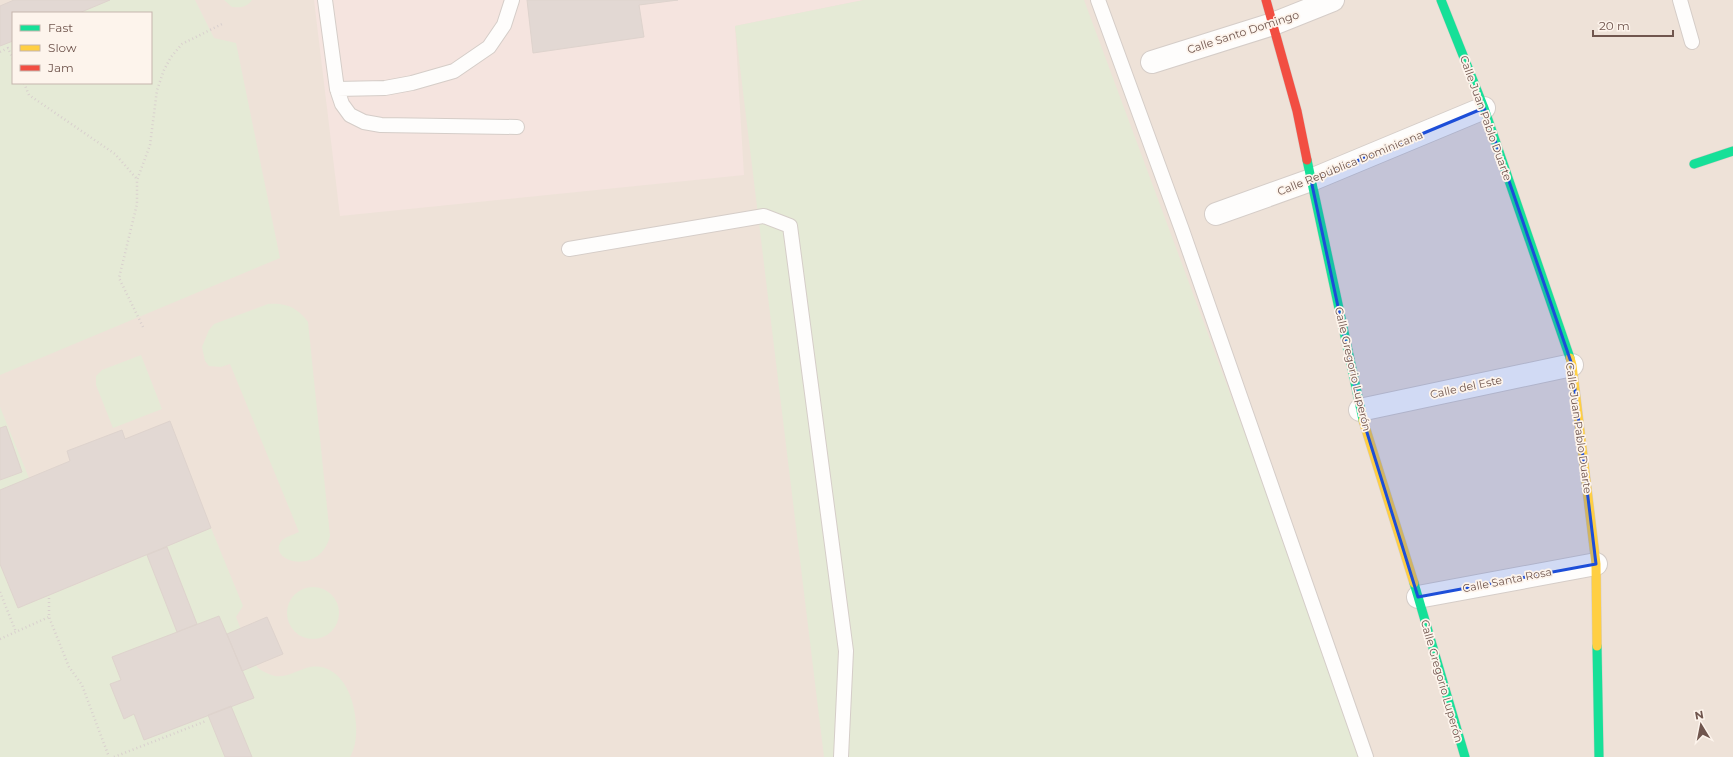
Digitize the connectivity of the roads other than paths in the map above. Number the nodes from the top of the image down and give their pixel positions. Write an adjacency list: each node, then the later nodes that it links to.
1 (325, 0): 11 (lane)
2 (512, 0): 11 (lane)
3 (1098, 0): 24 (lane)
4 (1266, 0): 8 (street, Calle Gregorio Luperón)
5 (1333, 0): 8 (street, Calle Santo Domingo)
6 (1441, 0): 12 (street, Calle Juan Pablo Duarte)
7 (1680, 0): 9 (lane)
8 (1273, 24): 10 (street, Calle Santo Domingo); 16 (street, Calle Gregorio Luperón)
9 (1692, 42)
10 (1152, 62)
11 (337, 88): 13 (lane)
12 (1484, 108): 16 (street, Calle República Dominicana); 19 (street, Calle Juan Pablo Duarte)
13 (517, 127)
14 (1732, 155): 15 (street)
15 (1694, 164)
16 (1311, 180): 17 (street, Calle República Dominicana); 20 (street, Calle Gregorio Luperón)
17 (1216, 214)
18 (568, 249): 23 (lane)
19 (1572, 364): 20 (street, Calle del Este); 21 (street, Calle Juan Pablo Duarte)
20 (1360, 410): 22 (street, Calle Gregorio Luperón)
21 (1596, 564): 22 (street, Calle Santa Rosa); 26 (street, Calle Juan Pablo Duarte)
22 (1418, 597): 25 (street, Calle Gregorio Luperón)
23 (841, 757)
24 (1366, 757)
25 (1465, 757)
26 (1599, 757)

